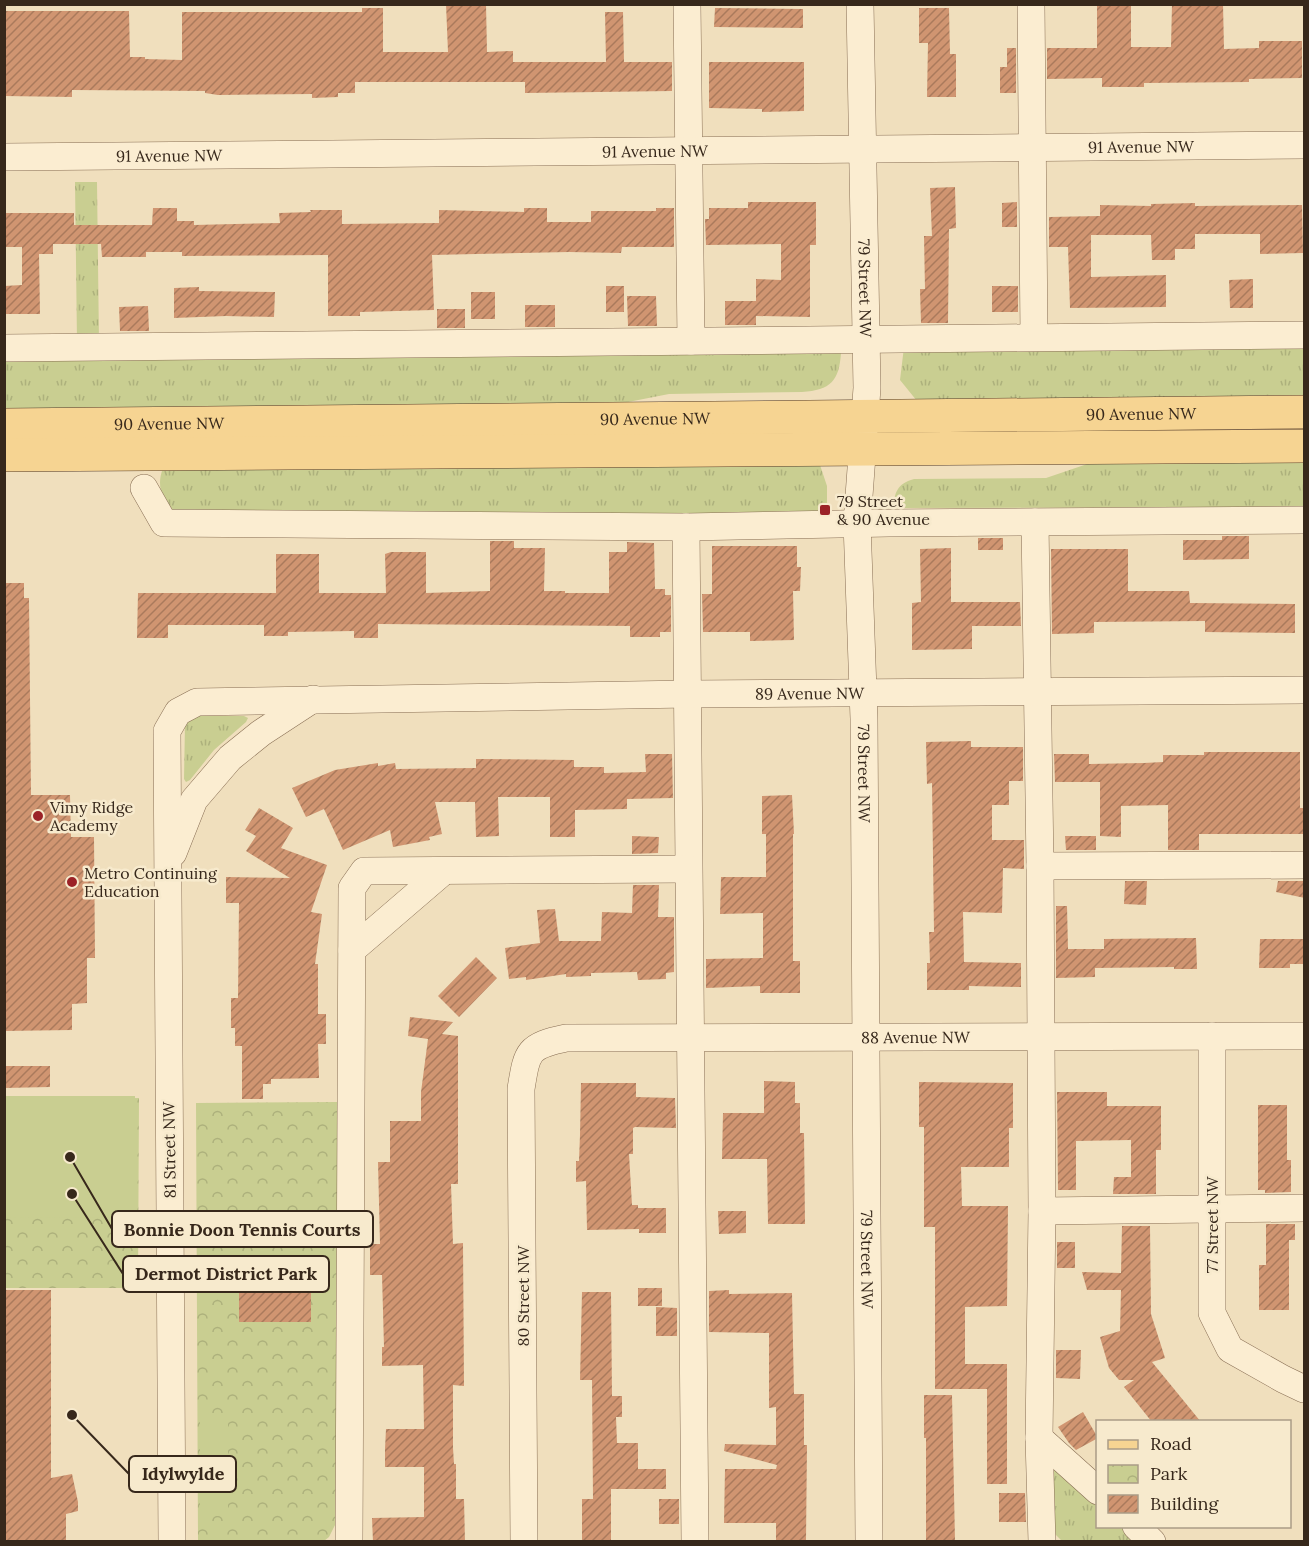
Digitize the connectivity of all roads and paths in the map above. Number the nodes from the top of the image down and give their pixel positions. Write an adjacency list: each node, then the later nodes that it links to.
1 (687, 4): 7 (street)
2 (860, 4): 6 (street, 79 Street NW)
3 (1031, 4): 5 (street)
4 (1305, 145): 5 (street, 91 Avenue NW)
5 (1032, 148): 6 (street, 91 Avenue NW); 10 (street)
6 (862, 149): 7 (street, 91 Avenue NW); 11 (street, 79 Street NW)
7 (688, 151): 8 (street, 91 Avenue NW); 12 (street)
8 (4, 158)
9 (1305, 334): 10 (street)
10 (1034, 337): 11 (street)
11 (867, 340): 12 (street); 16 (street, 79 Street NW)
12 (691, 341): 13 (street)
13 (4, 348)
14 (1305, 411): 16 (main road, 90 Avenue NW)
15 (4, 425): 16 (main road, 90 Avenue NW)
16 (863, 432): 17 (main road, 90 Avenue NW); 18 (main road, 90 Avenue NW); 22 (street, 79 Street NW)
17 (1305, 446)
18 (4, 455)
19 (144, 488): 23 (street)
20 (1305, 520): 21 (street)
21 (1035, 522): 22 (street); 25 (street)
22 (857, 523): 23 (street); 26 (street, 79 Street NW)
23 (686, 527): 27 (street)
24 (1305, 690): 25 (street, 89 Avenue NW)
25 (1037, 691): 26 (street, 89 Avenue NW); 32 (street)
26 (863, 693): 27 (street, 89 Avenue NW); 38 (street, 79 Street NW)
27 (689, 694): 28 (street, 89 Avenue NW); 33 (street)
28 (313, 699): 29 (street, 89 Avenue NW); 31 (street, 81 Street NW)
29 (178, 712): 31 (street, 81 Street NW)
30 (1305, 865): 32 (street)
31 (167, 866): 49 (street, 81 Street NW)
32 (1040, 866): 39 (street)
33 (688, 869): 34 (street); 40 (street)
34 (444, 871): 35 (street); 35 (street)
35 (352, 950): 50 (street)
36 (1212, 1036): 37 (street, 88 Avenue NW); 39 (street, 88 Avenue NW); 43 (street, 77 Street NW)
37 (1305, 1036)
38 (866, 1037): 39 (street, 88 Avenue NW); 40 (street, 88 Avenue NW); 53 (street, 79 Street NW)
39 (1039, 1037): 44 (street)
40 (690, 1039): 41 (street, 88 Avenue NW); 52 (street)
41 (530, 1052): 51 (street, 80 Street NW)
42 (1305, 1208): 43 (street)
43 (1212, 1209): 44 (street); 45 (street, 77 Street NW)
44 (1042, 1210): 46 (street)
45 (1298, 1382)
46 (1039, 1438): 47 (street); 54 (street)
47 (1096, 1489)
48 (1137, 1528): 55 (street)
49 (172, 1542)
50 (349, 1542)
51 (524, 1542)
52 (695, 1542)
53 (869, 1542)
54 (1042, 1542)
55 (1152, 1542)

